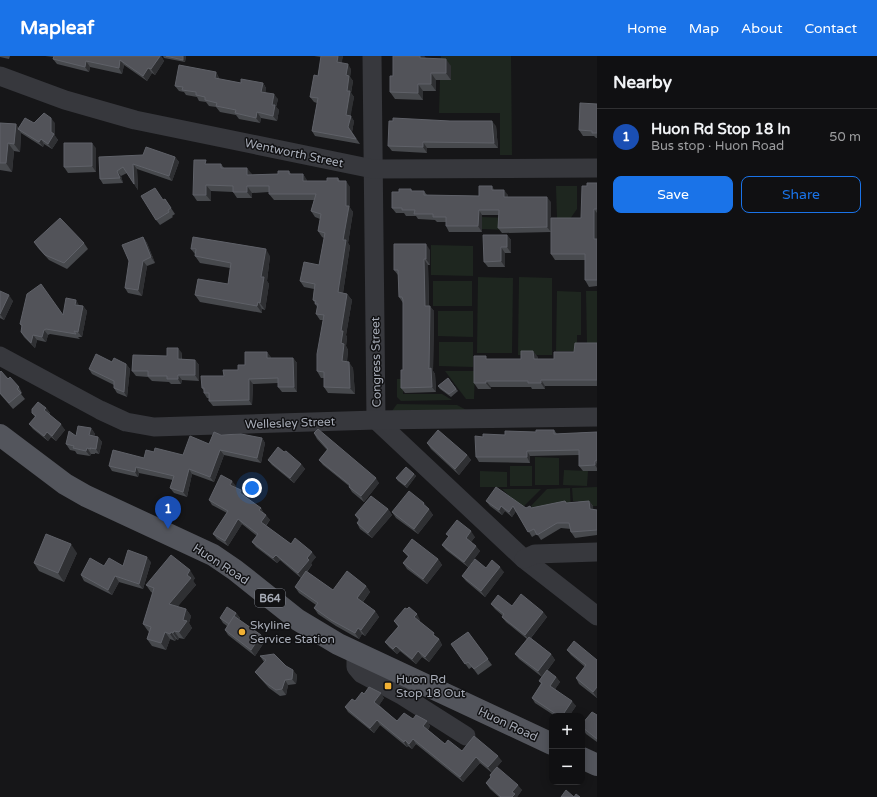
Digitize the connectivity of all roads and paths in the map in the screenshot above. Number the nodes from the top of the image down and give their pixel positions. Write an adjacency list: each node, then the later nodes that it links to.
1 (372, 56): 4 (street, Congress Street)
2 (0, 76): 4 (street, Wentworth Street)
3 (597, 168): 4 (street, Wentworth Street)
4 (373, 169): 7 (street, Congress Street)
5 (0, 356): 7 (street, Wellesley Street)
6 (597, 417): 7 (street, Wellesley Street)
7 (376, 420): 10 (street, Congress Street)
8 (0, 435): 12 (main road, Huon Road / B64)
9 (597, 552): 10 (street)
10 (524, 559): 11 (street, Congress Street)
11 (597, 616)
12 (356, 653): 13 (street); 14 (main road, Huon Road / B64)
13 (466, 736)
14 (549, 743)
15 (585, 759): 16 (main road)
16 (597, 765)

